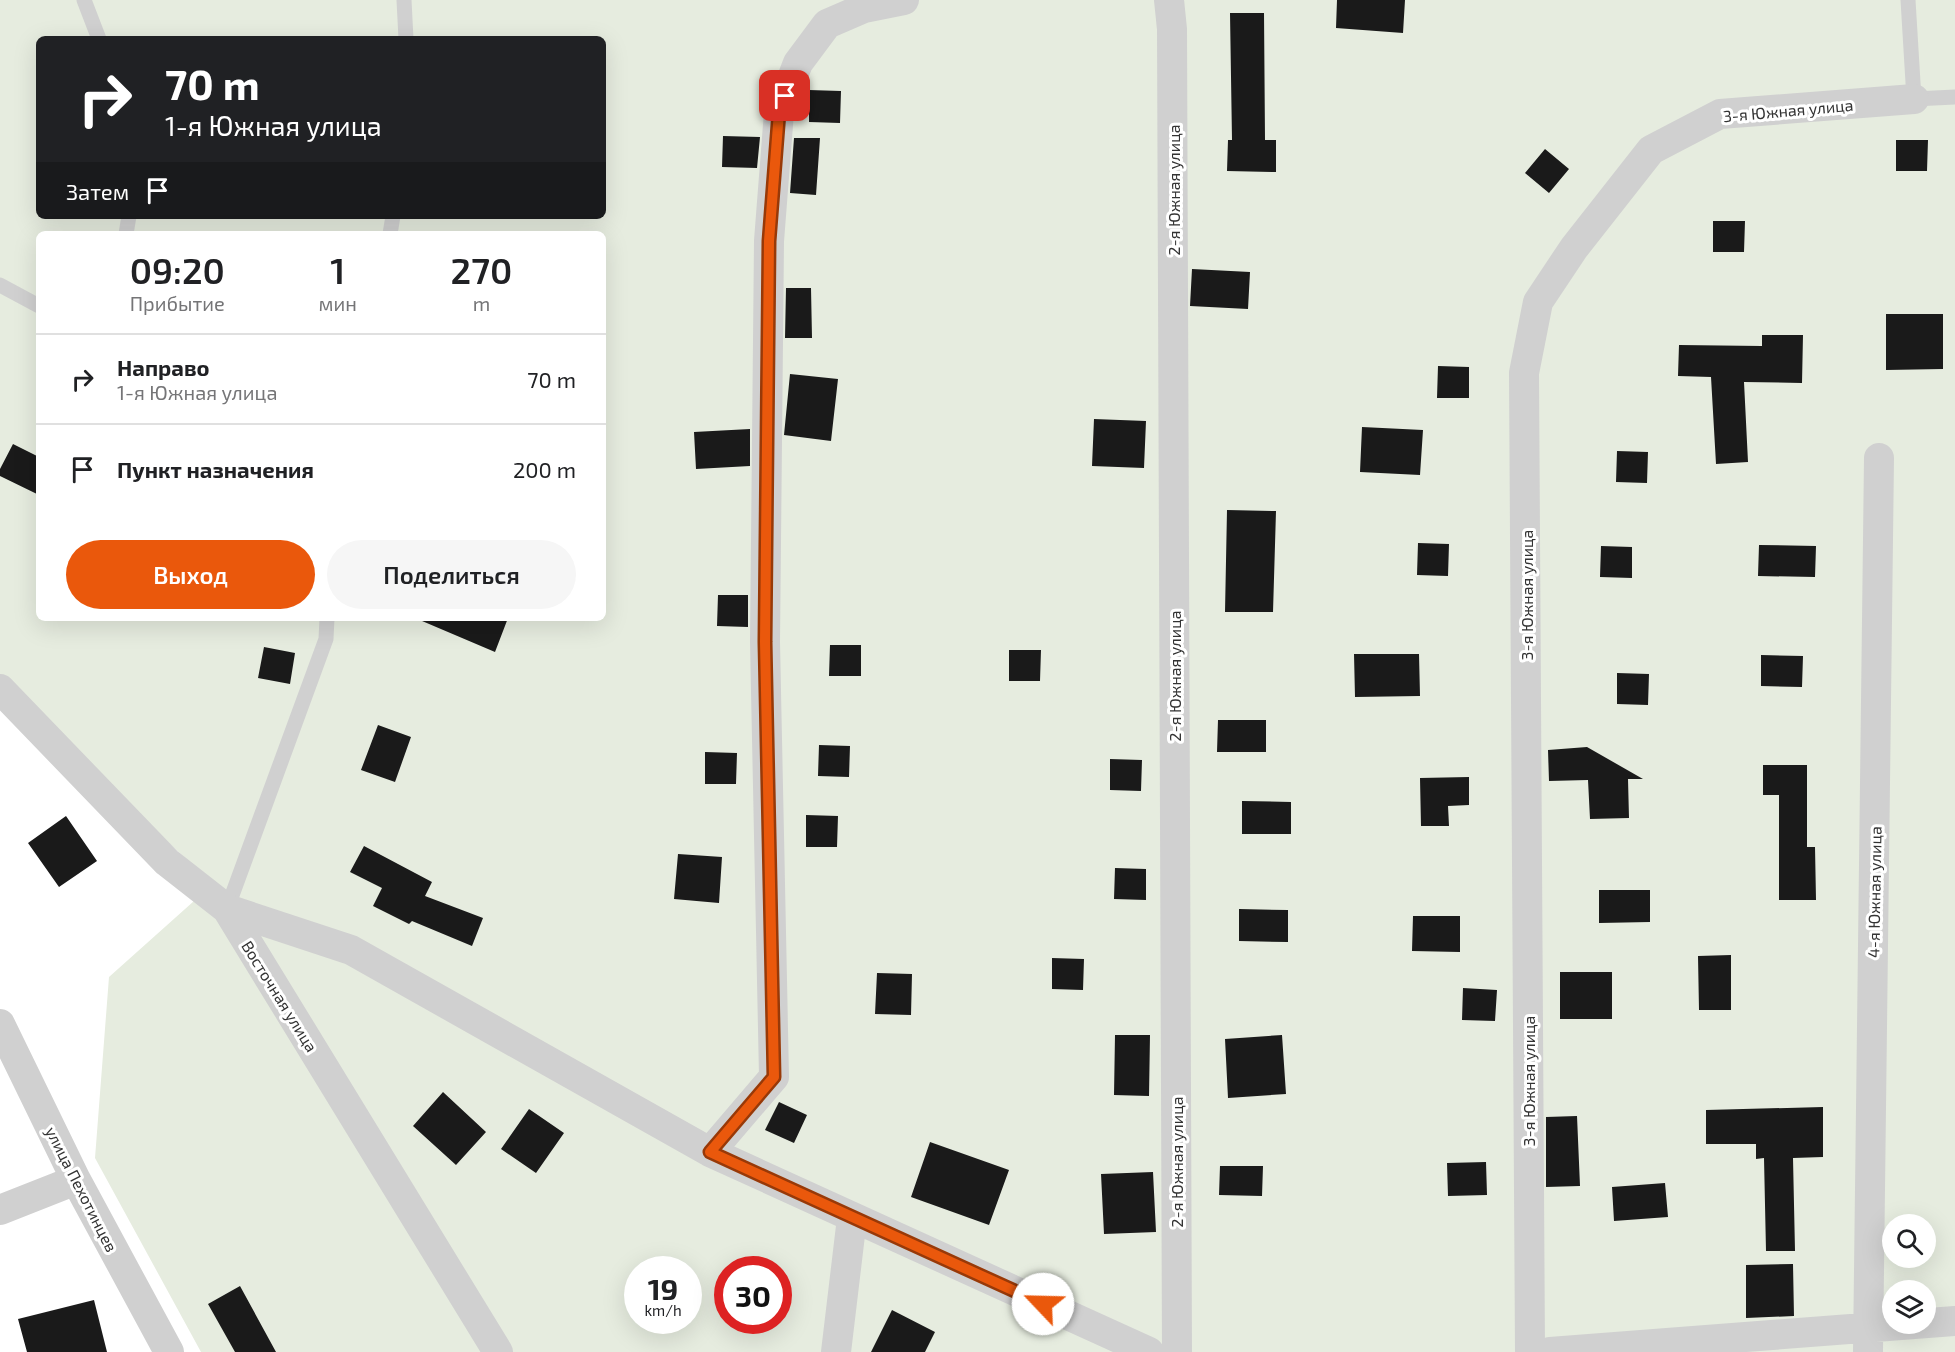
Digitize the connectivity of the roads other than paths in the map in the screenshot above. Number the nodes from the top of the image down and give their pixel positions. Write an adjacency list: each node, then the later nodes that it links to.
1 (84, 0): 6 (lane)
2 (404, 0): 7 (lane)
3 (904, 0): 17 (street)
4 (1169, 0): 27 (street, 2-я Южная улица)
5 (1908, 0): 9 (lane)
6 (98, 36)
7 (406, 36)
8 (1955, 97): 9 (lane)
9 (1914, 99): 28 (street, 3-я Южная улица)
10 (0, 285): 11 (lane)
11 (36, 304)
12 (1879, 458): 22 (street, 4-я Южная улица)
13 (327, 621): 15 (lane)
14 (0, 689): 15 (street, Восточная улица)
15 (226, 909): 17 (street); 24 (street, Восточная улица)
16 (0, 1024): 18 (street, улица Пехотинцев)
17 (710, 1152): 20 (street)
18 (76, 1180): 19 (street); 23 (street, улица Пехотинцев)
19 (0, 1210)
20 (852, 1218): 25 (street); 26 (street)
21 (1955, 1322): 22 (street)
22 (1868, 1339): 29 (street)
23 (169, 1352)
24 (498, 1352)
25 (836, 1352)
26 (1149, 1352)
27 (1176, 1352)
28 (1530, 1352)
29 (1550, 1352)

